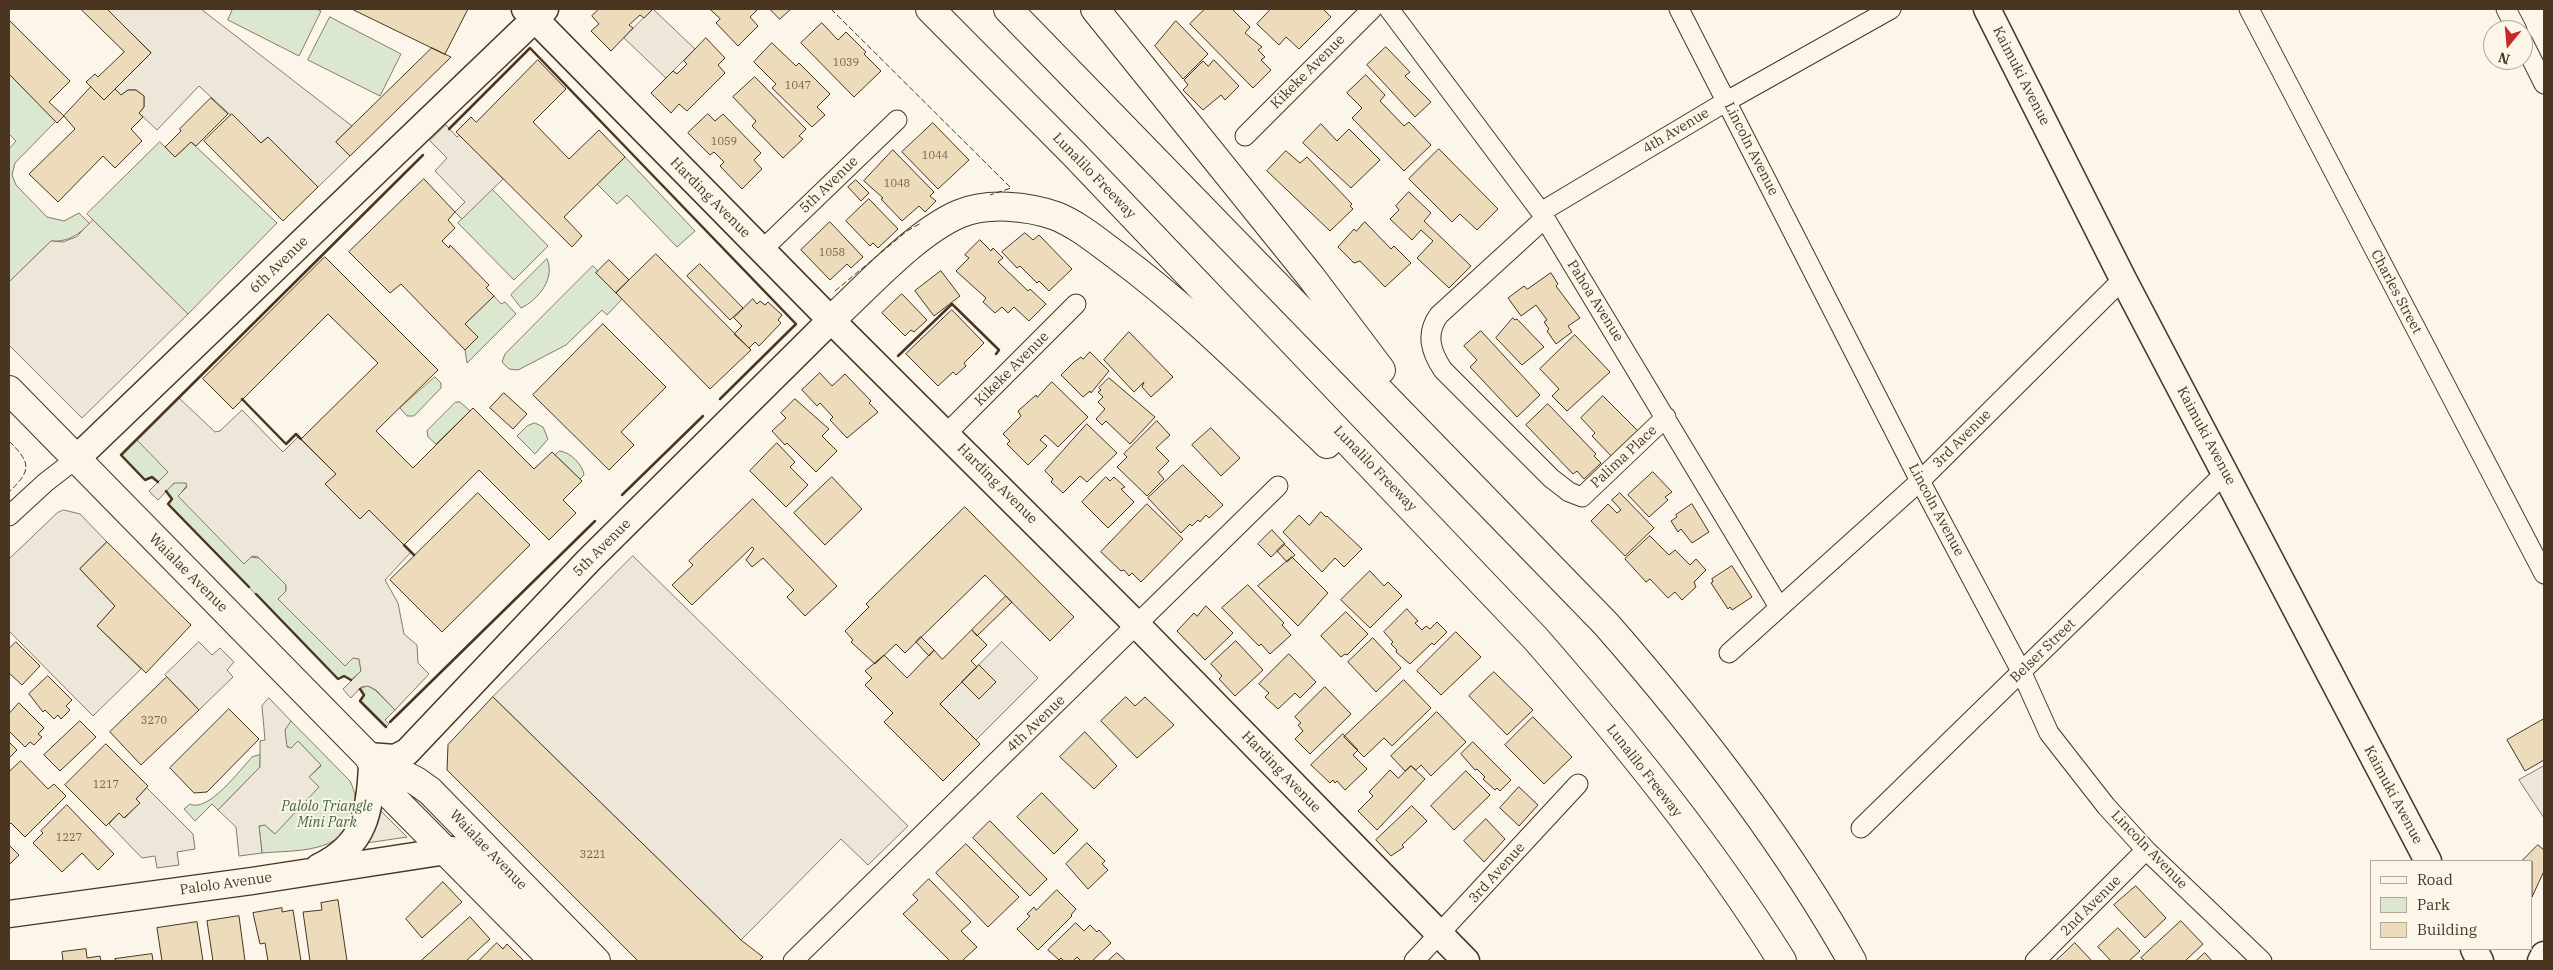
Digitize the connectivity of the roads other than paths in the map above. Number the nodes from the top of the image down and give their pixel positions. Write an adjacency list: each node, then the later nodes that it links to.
1 (930, 9): 32 (main road, Lunalilo Freeway)
2 (1008, 9): 26 (main road)
3 (1095, 9): 26 (main road)
4 (1372, 9): 15 (street, Kikeke Avenue)
5 (1389, 9): 16 (street, Pahoa Avenue)
6 (1679, 9): 13 (street, Lincoln Avenue)
7 (1891, 9): 13 (street, 4th Avenue)
8 (1987, 9): 18 (street, Kaimuki Avenue)
9 (2249, 9): 31 (street, Charles Street)
10 (535, 12): 17 (street, Harding Avenue); 24 (street, 6th Avenue)
11 (2533, 62): 12 (street)
12 (2544, 84)
13 (1727, 101): 16 (street, 4th Avenue); 27 (street, Lincoln Avenue)
14 (896, 120): 17 (street, 5th Avenue)
15 (1245, 136)
16 (1543, 216): 22 (street, Pahoa Avenue); 29 (street, 4th Avenue)
17 (762, 250): 20 (street, Harding Avenue)
18 (2123, 279): 25 (street, Kaimuki Avenue); 27 (street, 3rd Avenue)
19 (1076, 304): 23 (street, Kikeke Avenue)
20 (831, 320): 23 (street, Harding Avenue); 32 (main road); 37 (street, 5th Avenue)
21 (9, 390): 24 (main road, Waialae Avenue)
22 (1666, 417): 29 (street, Palima Place); 33 (street, Pahoa Avenue)
23 (947, 433): 34 (street, Harding Avenue)
24 (76, 459): 30 (street, 6th Avenue); 37 (main road, Waialae Avenue)
25 (2225, 473): 36 (street, Belser Street); 42 (street, Kaimuki Avenue)
26 (1465, 477): 54 (main road)
27 (1920, 481): 33 (street, 3rd Avenue); 36 (street, Lincoln Avenue)
28 (1278, 486): 34 (street, 4th Avenue)
29 (1582, 497)
30 (9, 516)
31 (2544, 574)
32 (1484, 584): 53 (main road, Lunalilo Freeway)
33 (1779, 608): 35 (street, 3rd Avenue)
34 (1137, 625): 45 (street, Harding Avenue); 50 (street, 4th Avenue)
35 (1730, 653)
36 (2021, 671): 39 (street, Belser Street); 41 (street, Lincoln Avenue)
37 (370, 760): 40 (main road, Waialae Avenue); 43 (street); 49 (main road, Waialae Avenue)
38 (1578, 784): 45 (street, 3rd Avenue)
39 (1861, 828)
40 (444, 850): 43 (street, Palolo Avenue); 47 (main road, Waialae Avenue); 48 (street)
41 (2146, 850): 55 (street, 2nd Avenue); 56 (street, Lincoln Avenue)
42 (2427, 860)
43 (307, 873): 44 (street, Palolo Avenue)
44 (9, 914)
45 (1441, 935): 51 (street, 3rd Avenue); 52 (street, Harding Avenue)
46 (2544, 956): 57 (street)
47 (554, 961)
48 (576, 961)
49 (596, 961)
50 (793, 961)
51 (1414, 961)
52 (1466, 961)
53 (1782, 961)
54 (1852, 961)
55 (2035, 961)
56 (2262, 961)
57 (2541, 961)

